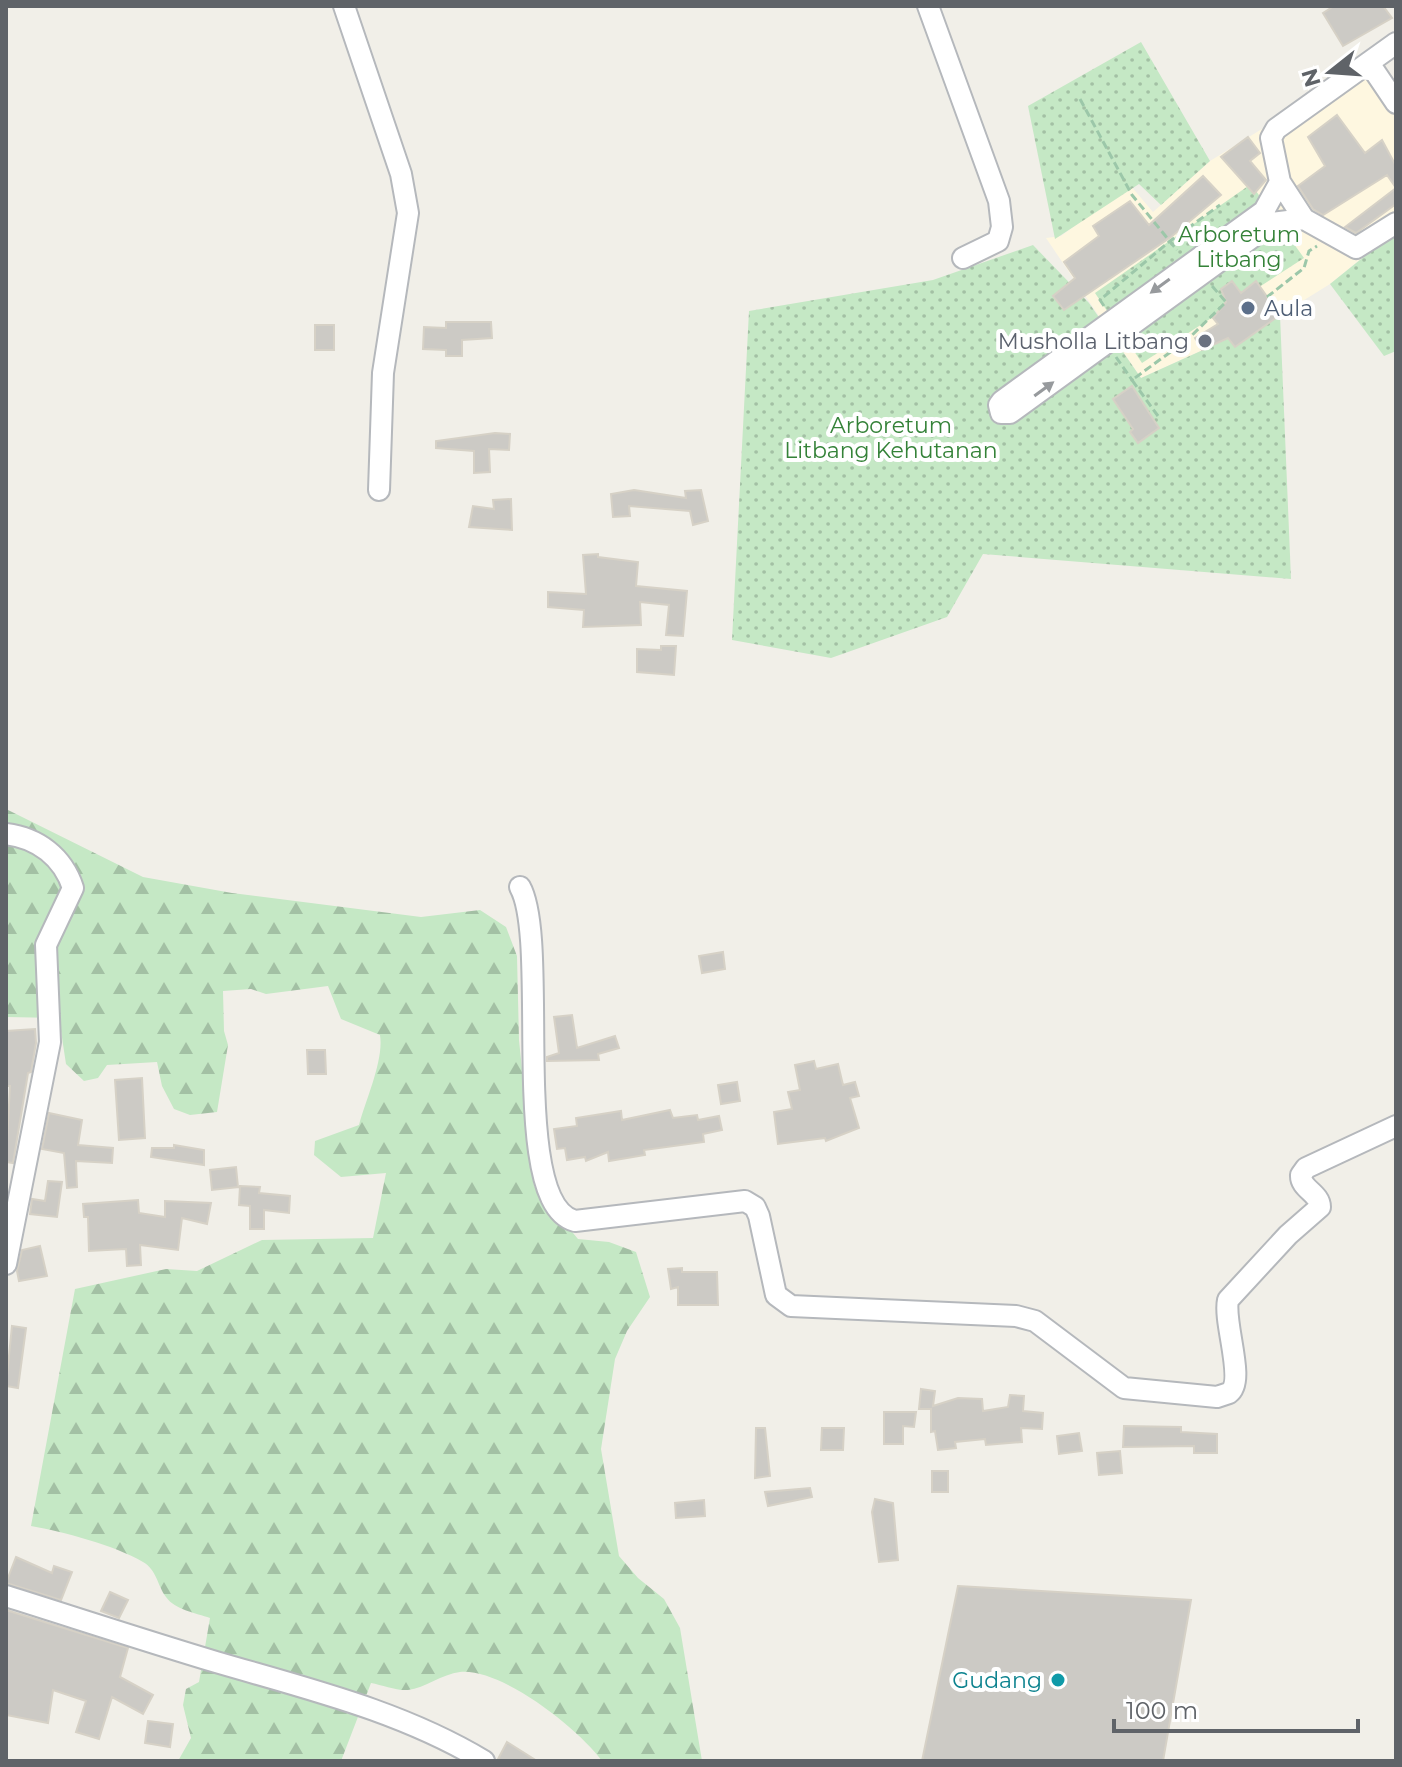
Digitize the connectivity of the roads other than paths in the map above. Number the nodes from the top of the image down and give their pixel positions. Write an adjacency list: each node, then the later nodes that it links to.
1 (344, 6): 12 (street)
2 (928, 6): 10 (street)
3 (1396, 43): 4 (street)
4 (1369, 63): 5 (street); 6 (street)
5 (1396, 103)
6 (1280, 182): 7 (street); 8 (street)
7 (1268, 217): 8 (street); 11 (street)
8 (1304, 219): 9 (street)
9 (1396, 223)
10 (963, 258)
11 (1110, 335): 11 (street, one-way to 11)
12 (379, 490)
13 (6, 834): 16 (street)
14 (520, 887): 15 (street)
15 (1396, 1126)
16 (7, 1256)
17 (6, 1596): 18 (street)
18 (484, 1761)

